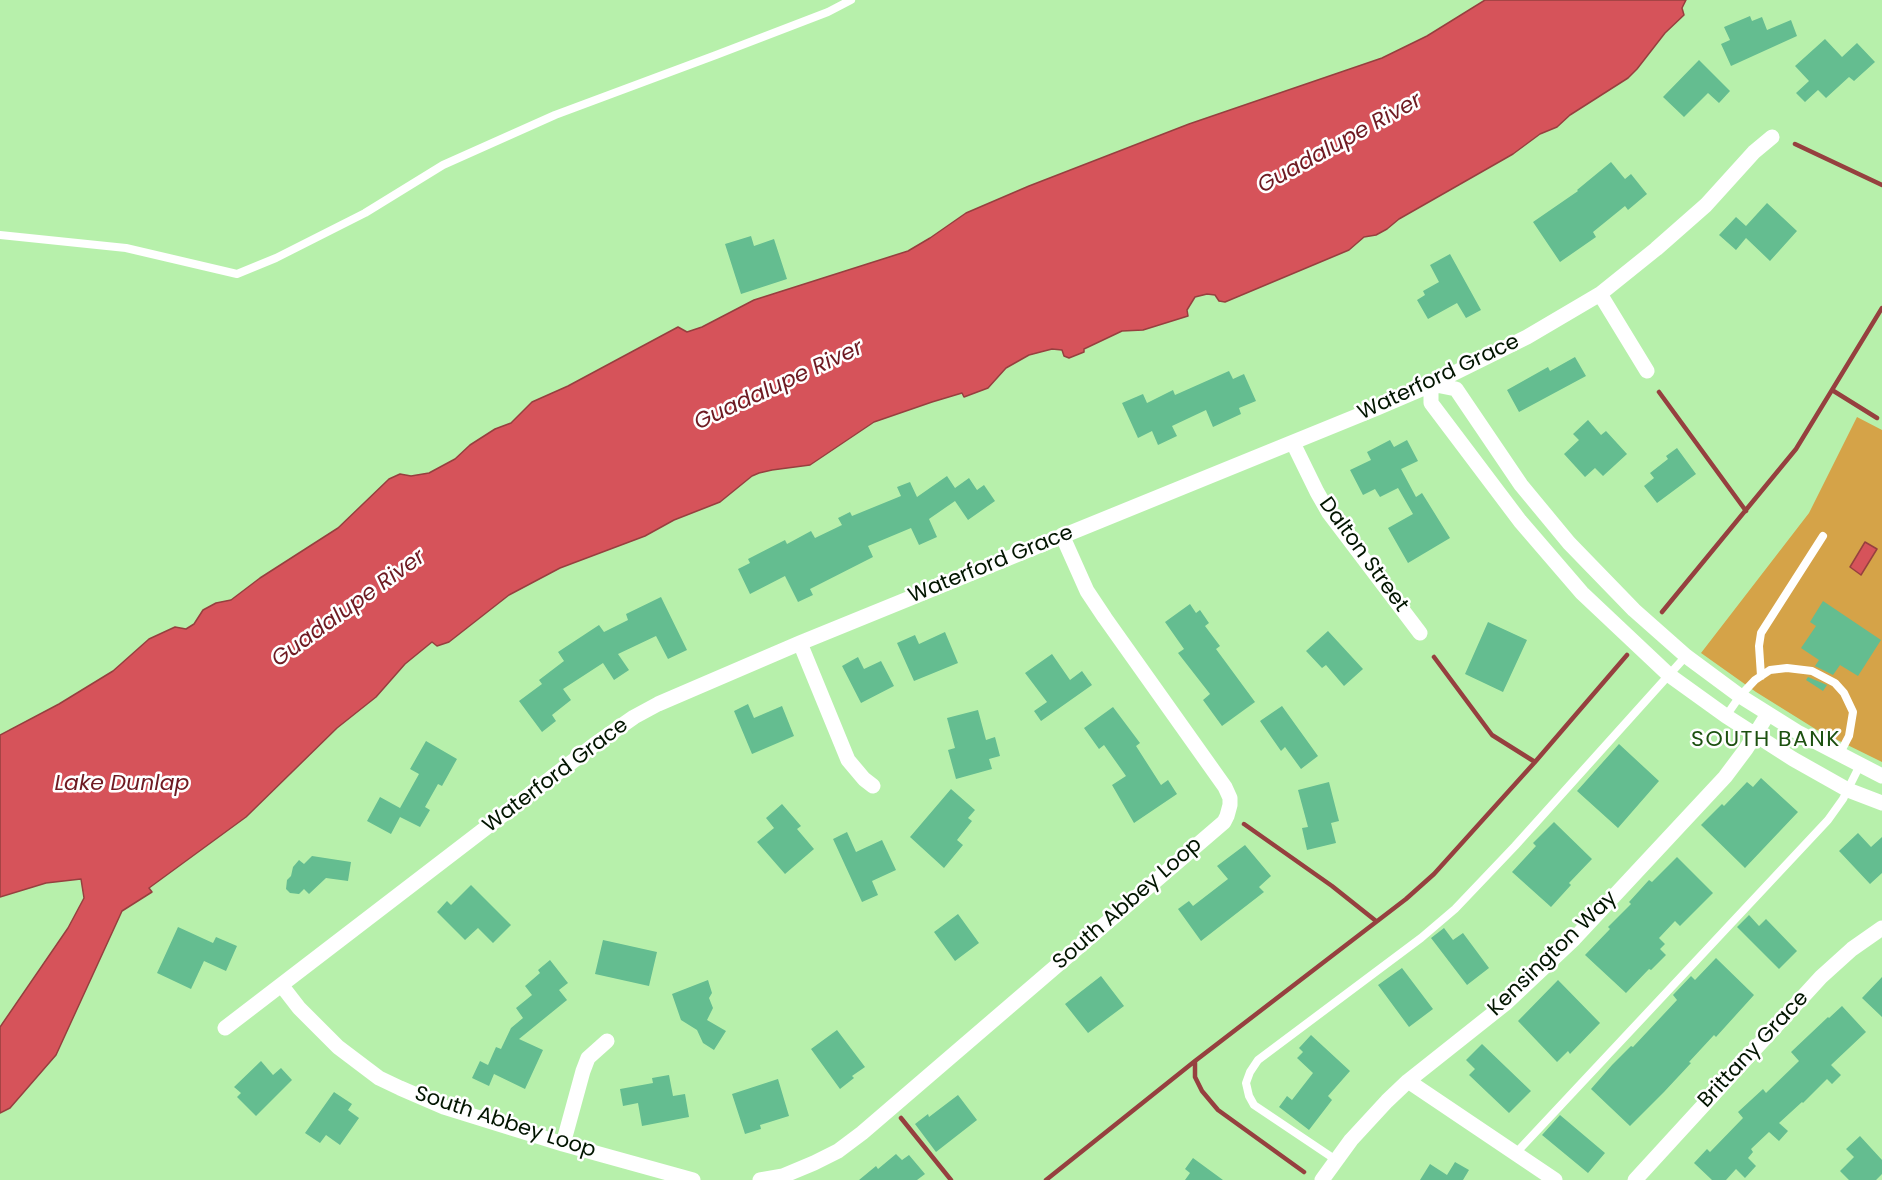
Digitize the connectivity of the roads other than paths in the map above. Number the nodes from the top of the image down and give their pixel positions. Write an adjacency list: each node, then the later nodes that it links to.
1 (851, 0): 3 (lane)
2 (1772, 136): 4 (street, Waterford Grace)
3 (0, 235)
4 (1600, 294): 5 (street); 6 (street, Waterford Grace)
5 (1647, 371)
6 (1431, 384): 7 (street, Waterford Grace); 12 (street); 13 (street)
7 (1293, 443): 8 (street, Waterford Grace); 10 (street, Dalton Street)
8 (1062, 535): 11 (street, Waterford Grace); 34 (street, South Abbey Loop)
9 (1823, 536): 14 (lane)
10 (1420, 633)
11 (800, 643): 22 (street); 26 (street, Waterford Grace)
12 (1686, 656): 13 (lane); 15 (street)
13 (1669, 675): 17 (street); 32 (lane)
14 (1761, 676): 15 (lane); 19 (lane)
15 (1740, 696): 16 (street); 17 (lane)
16 (1768, 714): 18 (street, Kensington Way); 19 (street)
17 (1726, 716): 18 (street)
18 (1755, 735): 23 (street); 29 (street, Kensington Way)
19 (1839, 754): 20 (street)
20 (1860, 765): 21 (street); 23 (lane)
21 (1882, 776)
22 (873, 786)
23 (1848, 790): 24 (street); 31 (lane)
24 (1882, 803)
25 (1882, 928): 37 (street, Brittany Grace)
26 (282, 986): 27 (street, Waterford Grace); 30 (street, South Abbey Loop)
27 (225, 1028)
28 (607, 1041): 30 (street)
29 (1408, 1081): 31 (street); 32 (street, Kensington Way)
30 (563, 1144): 33 (street, South Abbey Loop)
31 (1516, 1153): 36 (street)
32 (1336, 1161): 35 (street, Kensington Way)
33 (693, 1180)
34 (760, 1180)
35 (1322, 1180)
36 (1555, 1180)
37 (1635, 1180)

